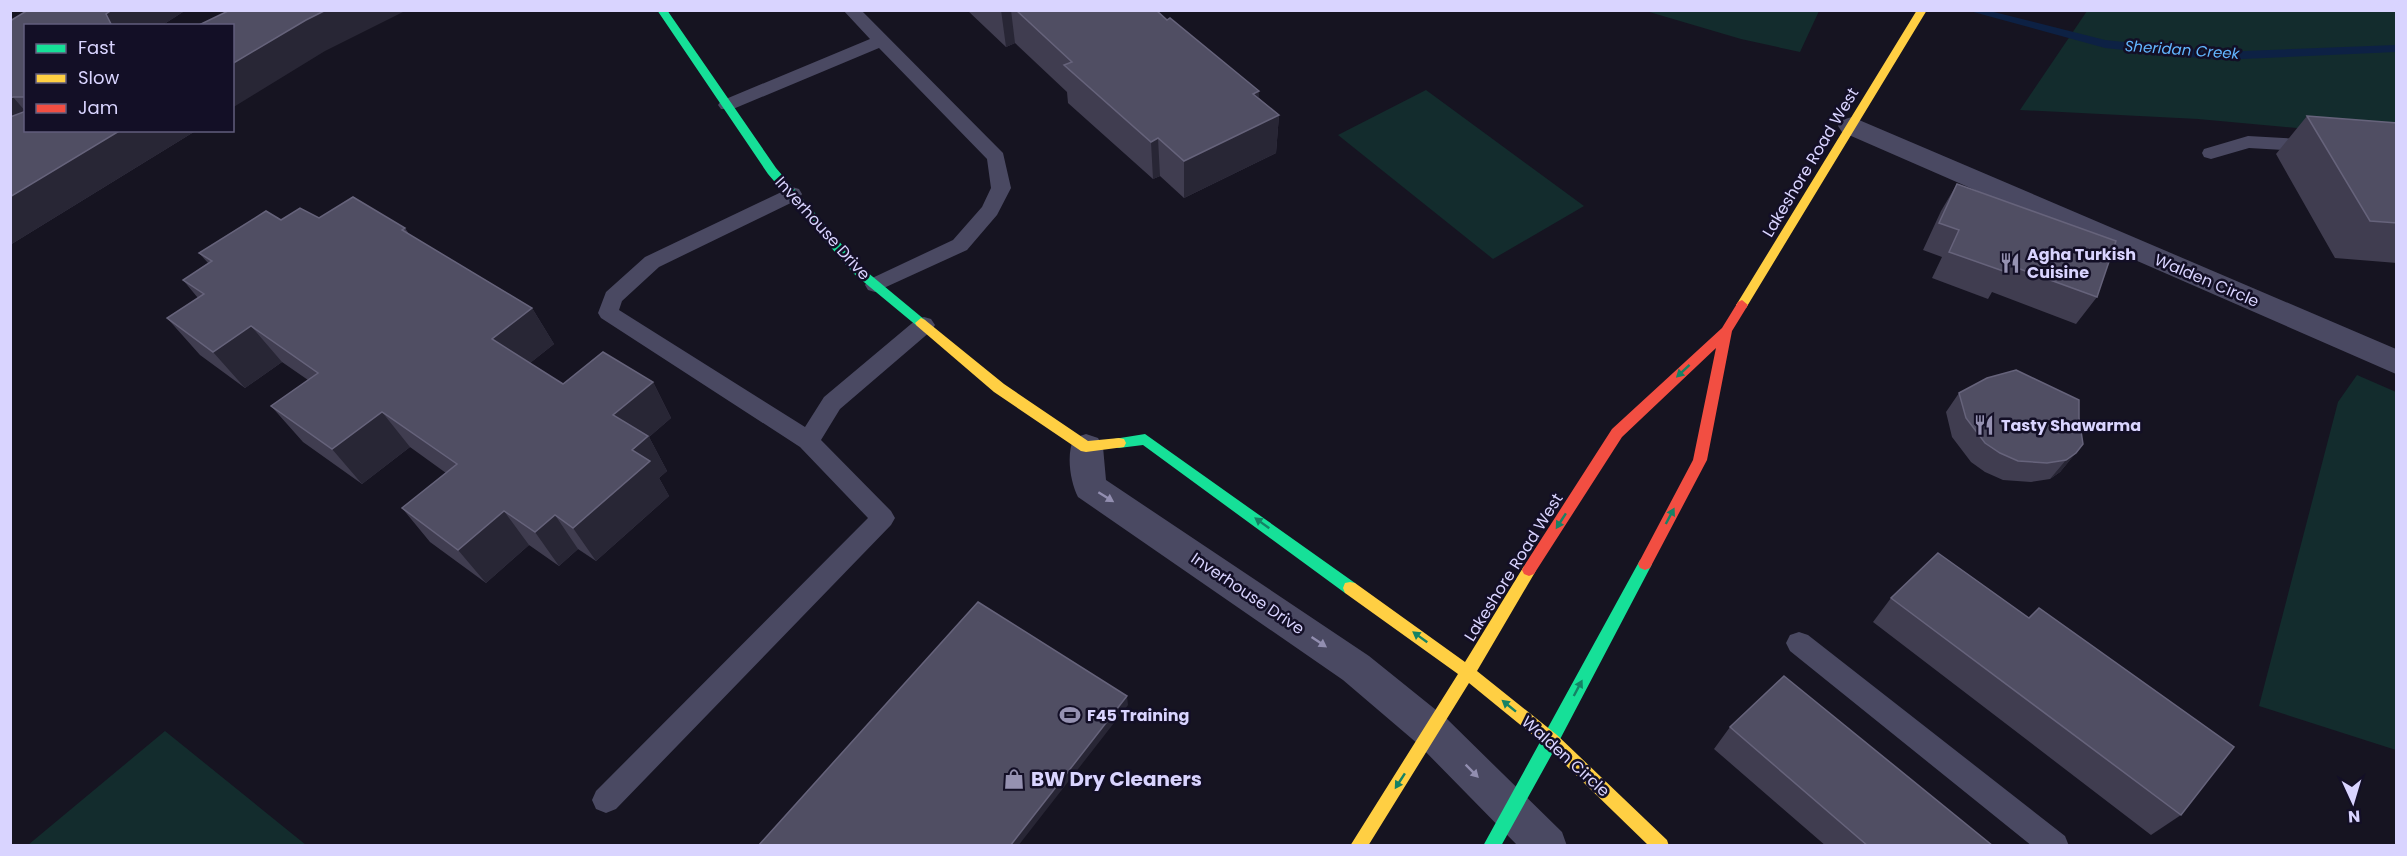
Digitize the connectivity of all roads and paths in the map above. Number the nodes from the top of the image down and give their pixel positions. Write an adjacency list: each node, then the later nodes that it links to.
1 (662, 10): 5 (main road, Inverhouse Drive)
2 (851, 10): 4 (lane)
3 (1922, 10): 6 (main road, Lakeshore Road West)
4 (881, 41): 5 (lane); 10 (lane)
5 (727, 105): 9 (main road, Inverhouse Drive)
6 (1852, 126): 12 (main road, Lakeshore Road West); 13 (street, Walden Circle)
7 (2329, 147): 8 (lane)
8 (2211, 153)
9 (792, 194): 10 (main road, Inverhouse Drive); 14 (lane)
10 (875, 285): 11 (main road, Inverhouse Drive)
11 (924, 325): 14 (lane); 15 (main road, Inverhouse Drive)
12 (1726, 331): 17 (main road, Lakeshore Road West, one-way to 17); 19 (main road, Lakeshore Road West, one-way to 12)
13 (2397, 362)
14 (808, 441): 20 (lane)
15 (1086, 447): 17 (main road, one-way to 15); 18 (street, Inverhouse Drive, one-way to 18)
16 (1799, 643): 26 (lane)
17 (1467, 672): 18 (main road, Lakeshore Road West); 19 (main road, Walden Circle, one-way to 17)
18 (1432, 731): 21 (street, one-way to 21); 22 (main road, Lakeshore Road West, one-way to 22)
19 (1551, 740): 21 (main road, Lakeshore Road West); 25 (main road, Walden Circle)
20 (606, 800)
21 (1511, 811): 23 (main road, Lakeshore Road West); 24 (street)
22 (1358, 846)
23 (1491, 846)
24 (1547, 846)
25 (1661, 846)
26 (2055, 846)

